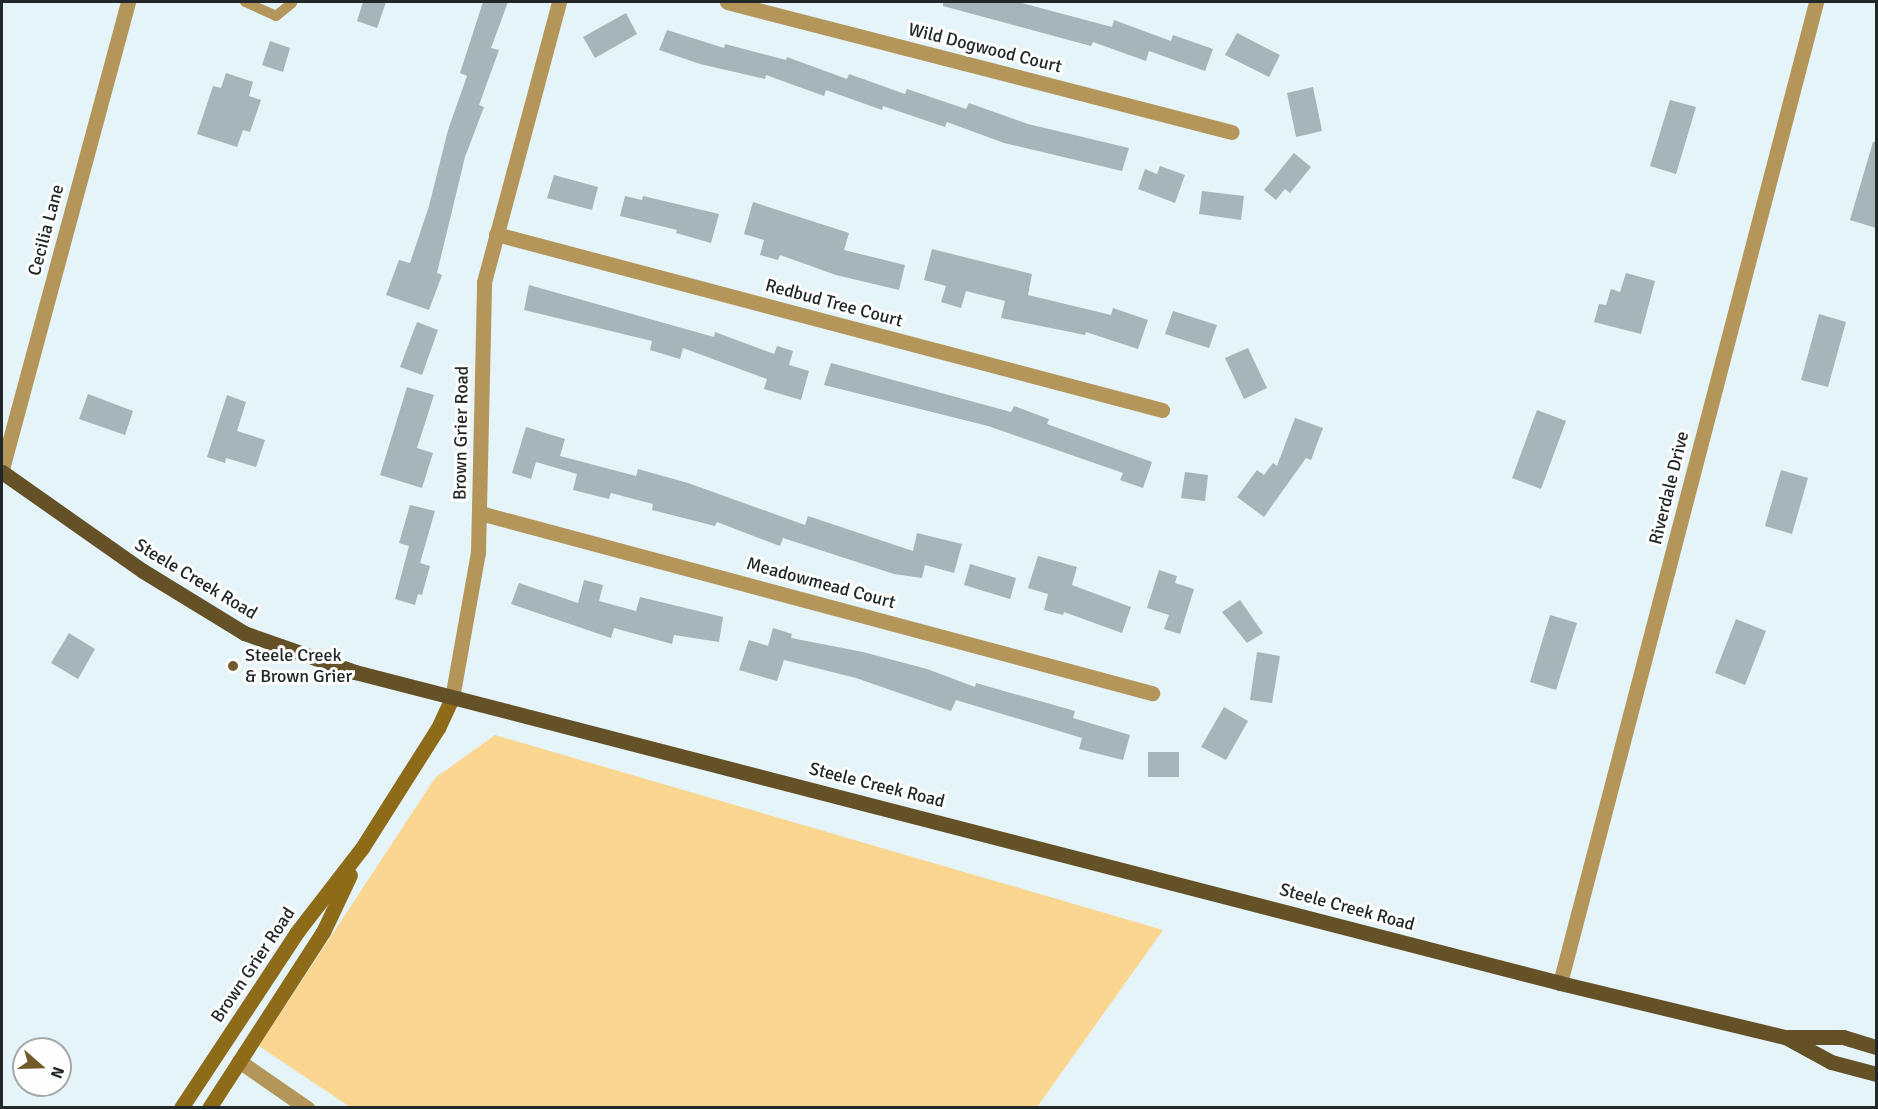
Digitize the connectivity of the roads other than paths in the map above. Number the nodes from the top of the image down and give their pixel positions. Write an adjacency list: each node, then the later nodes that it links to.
1 (128, 2): 10 (street, Cecilia Lane)
2 (245, 2): 6 (lane)
3 (559, 2): 8 (street, Brown Grier Road)
4 (727, 2): 7 (street, Wild Dogwood Court)
5 (1816, 2): 15 (street, Riverdale Drive)
6 (292, 3)
7 (1232, 132)
8 (496, 234): 9 (street, Redbud Tree Court); 11 (street, Brown Grier Road)
9 (1162, 410)
10 (2, 471): 13 (main road, Steele Creek Road)
11 (480, 513): 12 (street, Meadowmead Court); 13 (street, Brown Grier Road)
12 (1152, 693)
13 (452, 698): 14 (main road, Brown Grier Road); 15 (main road, Steele Creek Road)
14 (362, 848): 18 (main road, Brown Grier Road); 20 (main road, Brown Grier Road)
15 (1560, 984): 16 (main road, Steele Creek Road)
16 (1785, 1037): 17 (main road, Steele Creek Road); 19 (main road, Steele Creek Road)
17 (1876, 1047)
18 (239, 1062): 21 (main road, Brown Grier Road); 22 (street)
19 (1876, 1074)
20 (181, 1107)
21 (209, 1107)
22 (307, 1107)

